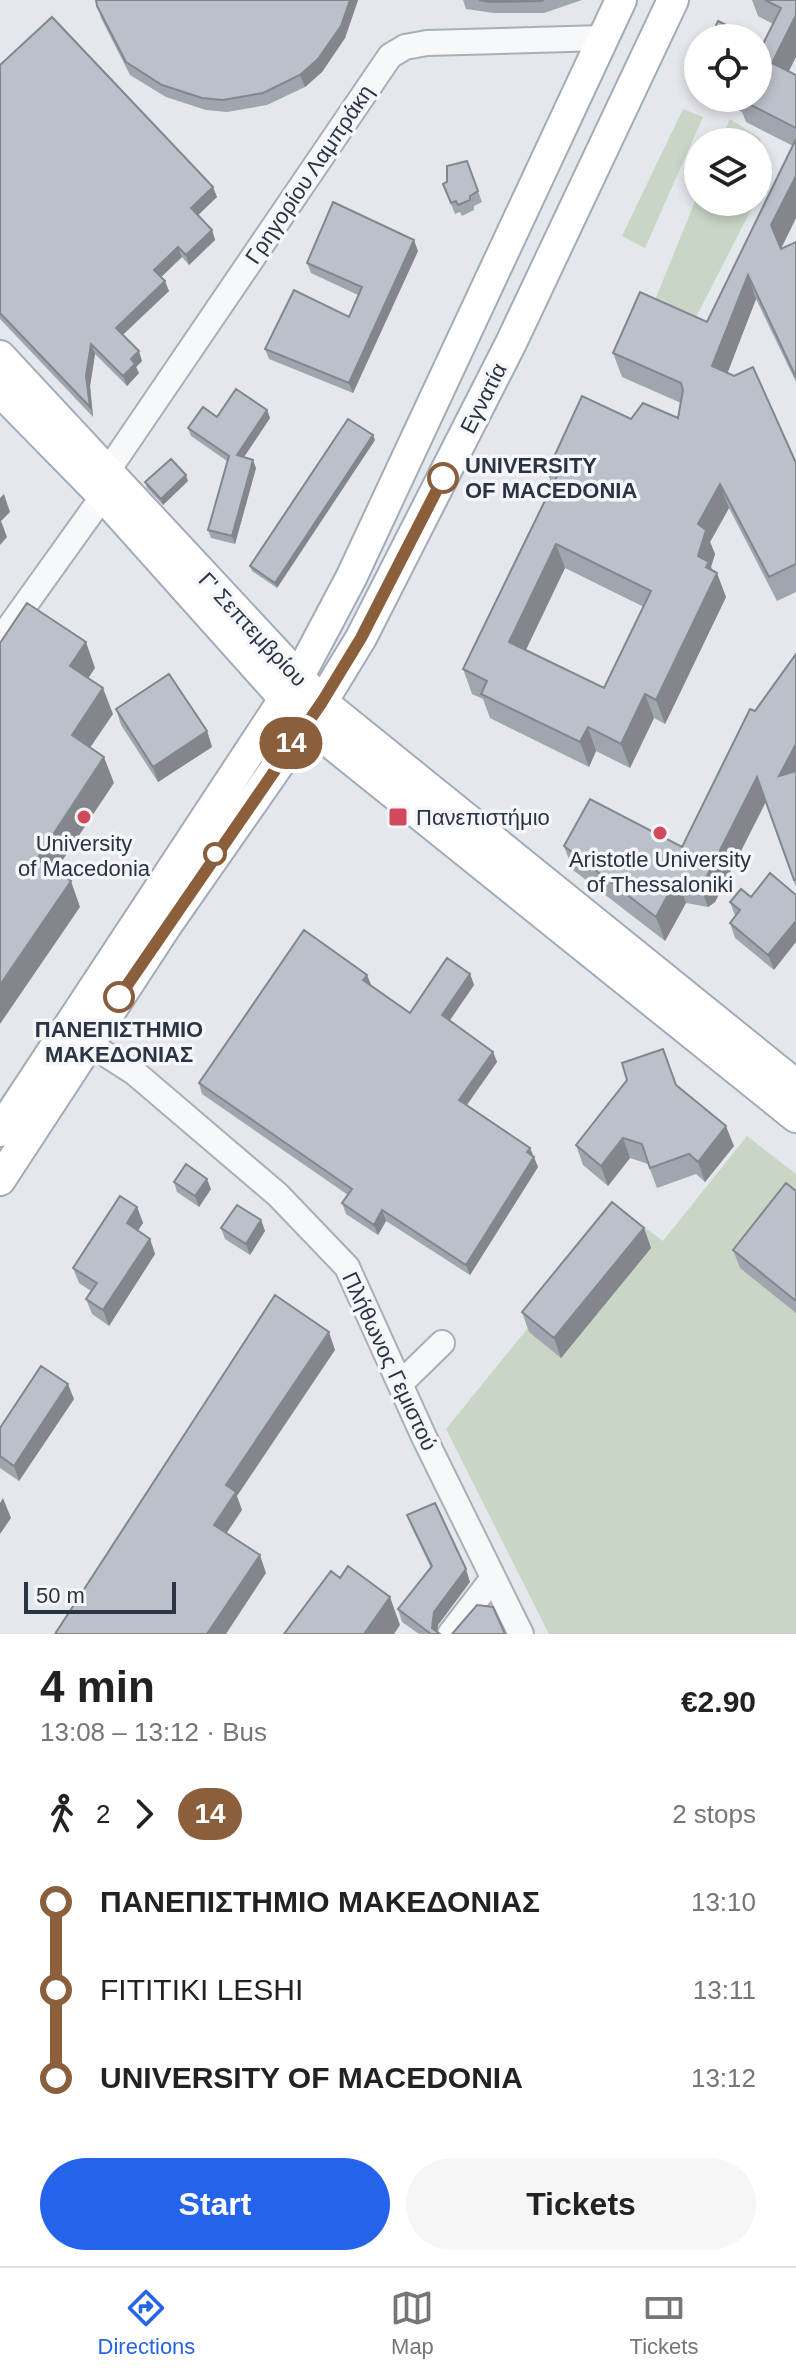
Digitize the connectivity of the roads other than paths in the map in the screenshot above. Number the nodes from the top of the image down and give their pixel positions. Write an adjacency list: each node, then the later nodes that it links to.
1 (621, 0): 3 (main road, Εγνατία)
2 (673, 0): 9 (main road, Εγνατία)
3 (603, 38): 6 (street, Γρηγορίου Λαμπράκη); 8 (main road, Εγνατία)
4 (0, 356): 6 (main road, Γ' Σεπτεμβρίου)
5 (0, 391): 6 (main road, Γ' Σεπτεμβρίου)
6 (105, 484): 7 (street, Γρηγορίου Λαμπράκη); 8 (main road, Γ' Σεπτεμβρίου)
7 (0, 640)
8 (291, 688): 9 (main road, Γ' Σεπτεμβρίου); 13 (main road, Εγνατία)
9 (314, 713): 10 (main road, Εγνατία); 11 (main road, Γ' Σεπτεμβρίου); 12 (main road, Γ' Σεπτεμβρίου)
10 (88, 1043): 14 (main road, Εγνατία); 16 (street, Πλήθωνος Γεμιστού)
11 (796, 1085)
12 (796, 1117)
13 (0, 1131)
14 (0, 1180)
15 (442, 1343): 16 (street)
16 (400, 1384): 17 (street, Πλήθωνος Γεμιστού)
17 (493, 1578): 18 (street); 19 (street, Πλήθωνος Γεμιστού)
18 (450, 1634)
19 (521, 1634)

